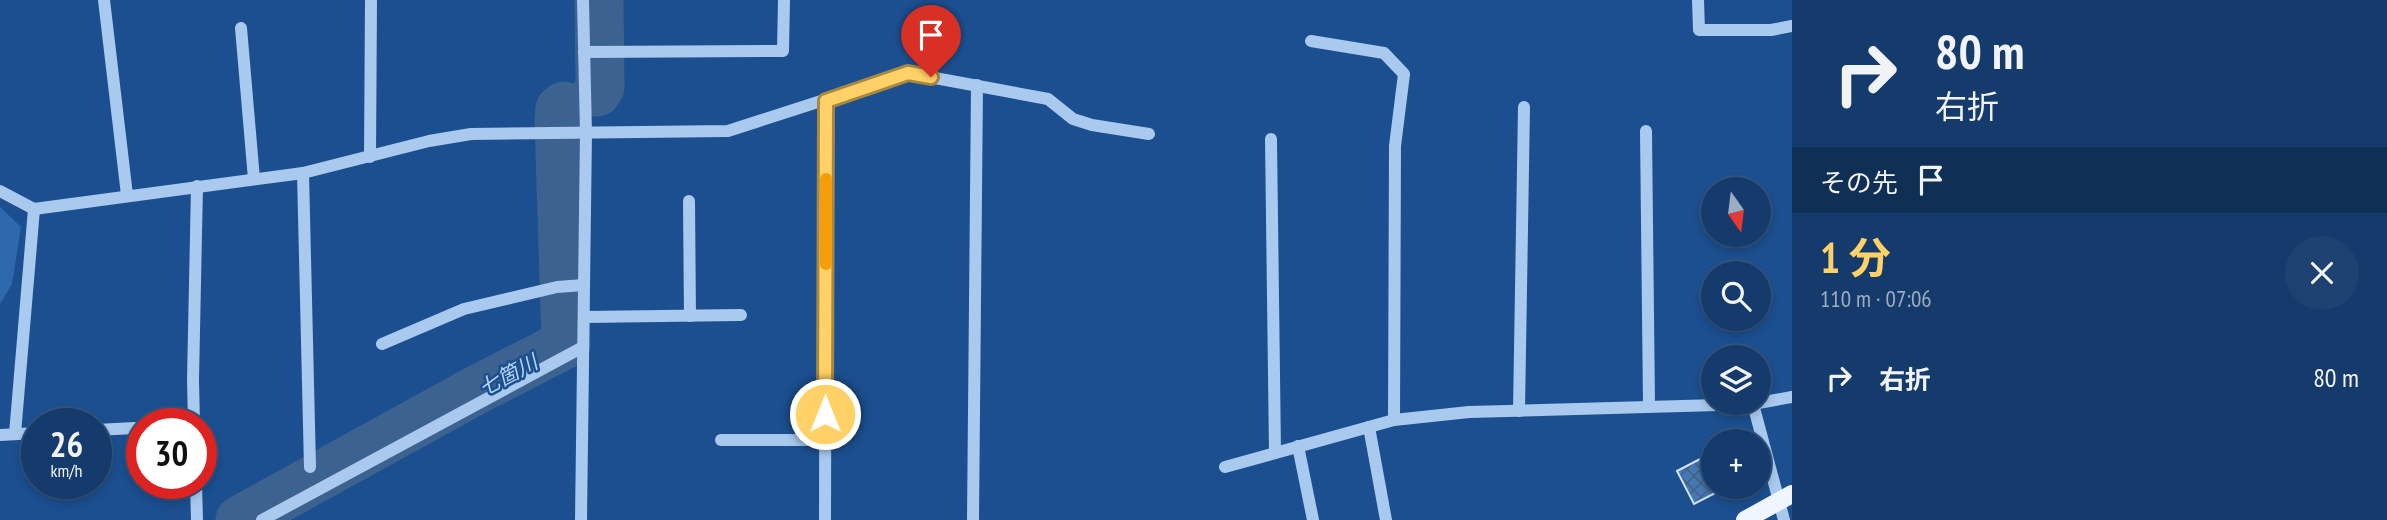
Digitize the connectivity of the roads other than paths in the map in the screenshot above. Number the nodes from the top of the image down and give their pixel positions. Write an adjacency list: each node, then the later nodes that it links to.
1 (104, 0): 22 (street)
2 (371, 0): 17 (street)
3 (583, 0): 9 (street)
4 (784, 0): 9 (street)
5 (1698, 0): 6 (street)
6 (1792, 26)
7 (241, 29): 19 (street)
8 (1311, 41): 38 (street)
9 (588, 52): 14 (street)
10 (977, 85): 11 (street); 15 (street); 55 (street)
11 (826, 101): 14 (street); 44 (street)
12 (1524, 107): 36 (street)
13 (1646, 131): 34 (street)
14 (586, 133): 17 (street); 25 (street)
15 (1149, 134)
16 (1271, 139): 46 (street)
17 (370, 157): 18 (street)
18 (303, 173): 19 (street); 47 (street)
19 (254, 178): 20 (street)
20 (197, 186): 22 (street); 35 (street)
21 (0, 191): 24 (street)
22 (127, 195): 24 (street)
23 (689, 201): 27 (street)
24 (34, 209): 40 (street)
25 (578, 285): 28 (street); 29 (street)
26 (741, 315): 27 (street)
27 (690, 316): 28 (street)
28 (584, 317): 30 (street)
29 (382, 344)
30 (583, 347): 52 (street); 53 (street)
31 (1792, 397): 32 (street)
32 (1771, 401)
33 (1701, 405): 34 (street)
34 (1649, 406): 36 (street)
35 (194, 408)
36 (1519, 411): 38 (street)
37 (1757, 415): 49 (street)
38 (1394, 420): 39 (street)
39 (1369, 427): 45 (street); 57 (street)
40 (15, 434): 41 (street); 42 (street)
41 (21, 434)
42 (0, 435)
43 (721, 440): 44 (street)
44 (825, 440): 54 (street)
45 (1297, 446): 46 (street); 56 (street)
46 (1275, 453): 48 (street)
47 (310, 467)
48 (1225, 467)
49 (1785, 498): 58 (main road); 59 (street)
50 (196, 499): 51 (street)
51 (197, 520)
52 (262, 520)
53 (581, 520)
54 (825, 520)
55 (973, 520)
56 (1312, 520)
57 (1386, 520)
58 (1745, 520)
59 (1784, 520)

